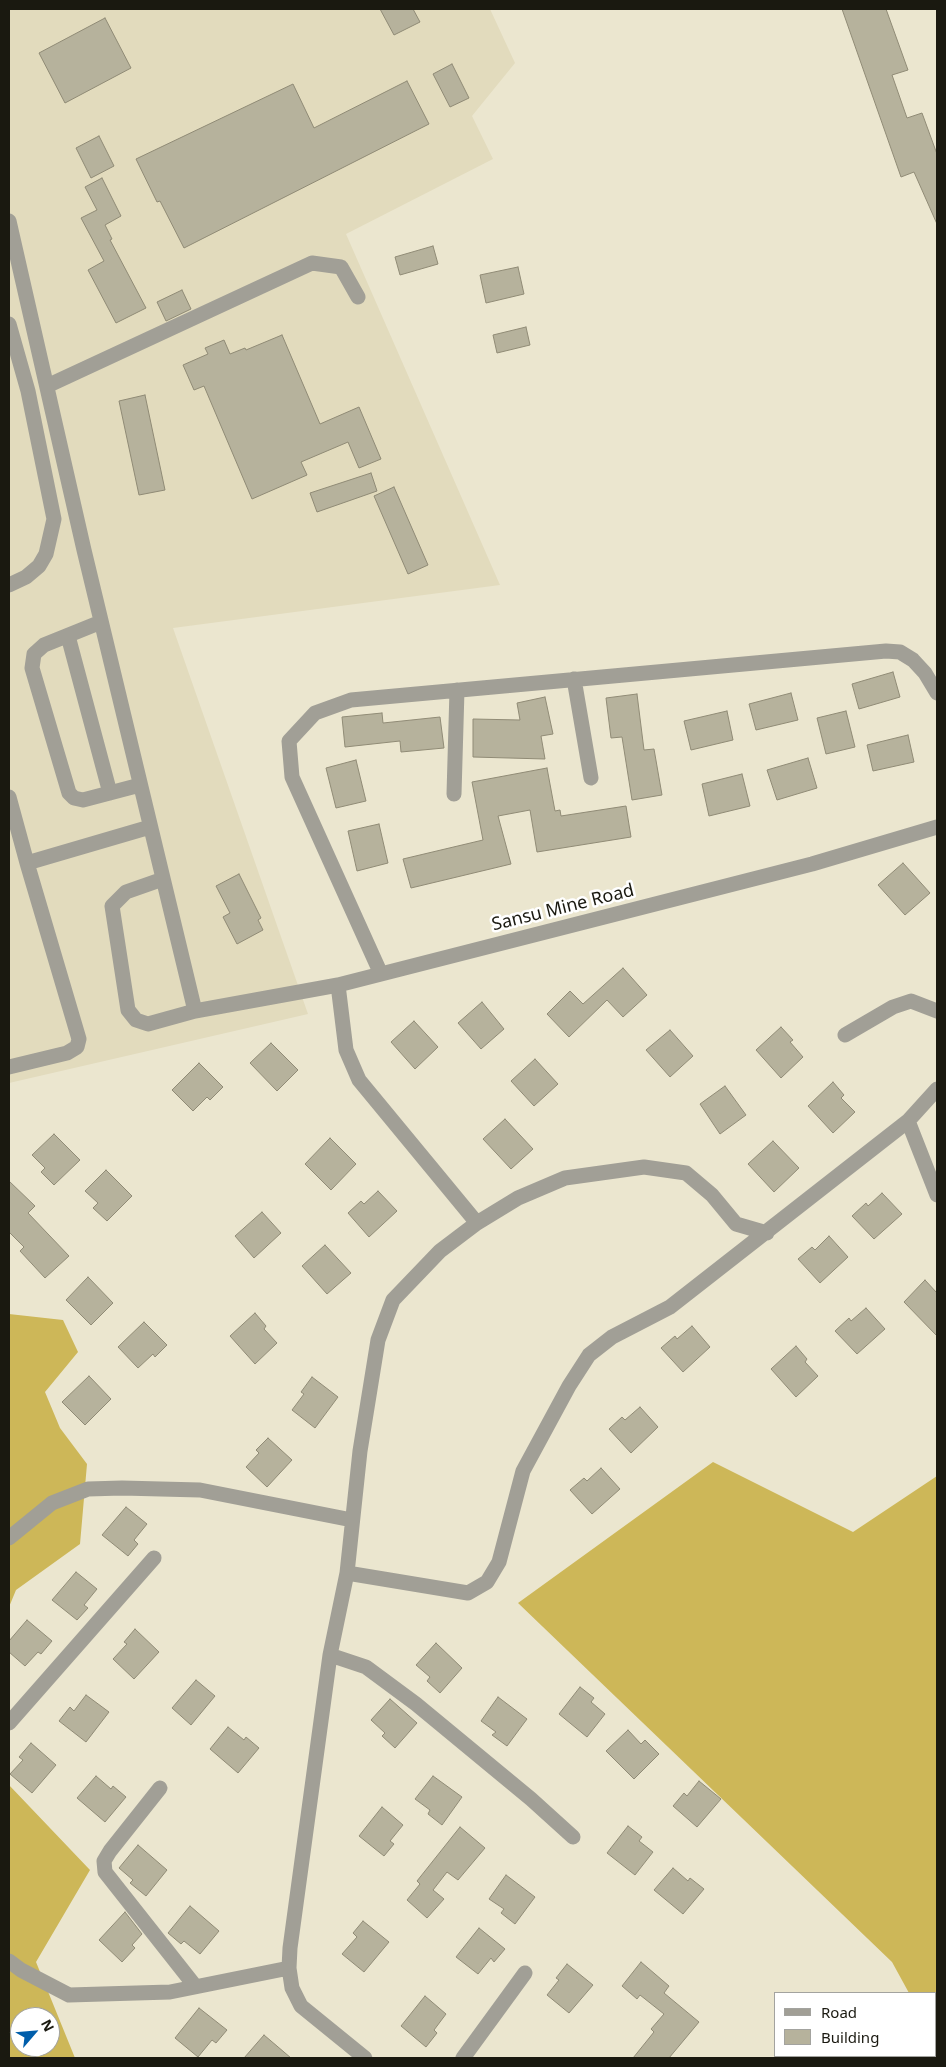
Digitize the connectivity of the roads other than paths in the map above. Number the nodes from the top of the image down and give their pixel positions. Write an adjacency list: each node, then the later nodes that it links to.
1 (9, 221): 4 (street)
2 (358, 297): 4 (street)
3 (9, 324): 5 (street)
4 (47, 386): 6 (street)
5 (9, 585)
6 (101, 622): 7 (street); 12 (street)
7 (68, 636): 13 (street); 13 (street)
8 (574, 679): 9 (street); 10 (street); 11 (street)
9 (457, 690): 14 (street); 20 (street)
10 (937, 693)
11 (591, 778)
12 (140, 785): 13 (street); 16 (street)
13 (110, 793)
14 (454, 794)
15 (9, 797): 18 (street)
16 (150, 827): 18 (street); 19 (street)
17 (937, 827): 20 (street, Sansu Mine Road)
18 (27, 862): 25 (street)
19 (163, 879): 22 (street); 22 (street, Sansu Mine Road)
20 (381, 974): 21 (street, Sansu Mine Road)
21 (338, 985): 22 (street, Sansu Mine Road); 29 (street)
22 (195, 1011)
23 (937, 1011): 24 (street)
24 (844, 1035)
25 (9, 1067)
26 (937, 1089): 27 (street)
27 (908, 1121): 28 (street); 30 (street)
28 (937, 1195)
29 (477, 1223): 30 (street); 31 (street)
30 (767, 1233): 34 (street)
31 (352, 1520): 32 (street); 34 (street)
32 (9, 1538)
33 (154, 1558): 36 (street)
34 (347, 1573): 35 (street)
35 (330, 1655): 38 (street); 40 (street)
36 (9, 1723)
37 (160, 1788): 42 (street)
38 (573, 1836)
39 (9, 1961): 42 (street)
40 (289, 1968): 42 (street); 43 (street)
41 (525, 1973): 44 (street)
42 (194, 1986)
43 (365, 2058)
44 (463, 2058)

